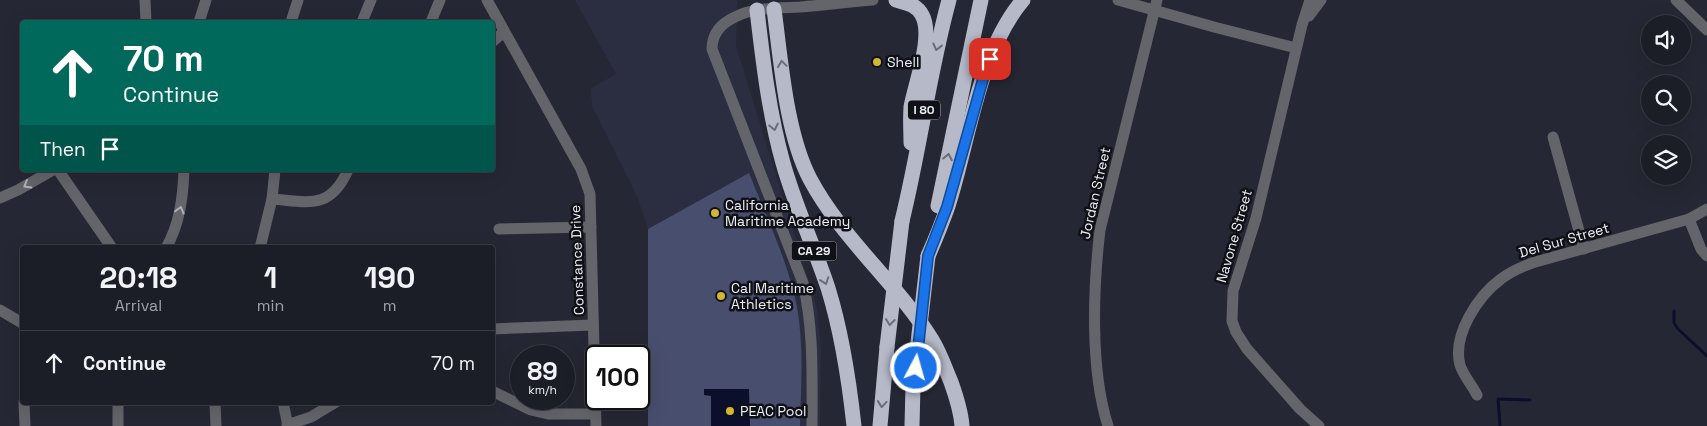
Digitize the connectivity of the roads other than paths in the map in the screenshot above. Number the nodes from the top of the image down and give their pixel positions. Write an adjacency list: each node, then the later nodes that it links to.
1 (145, 0): 20 (street)
2 (206, 0): 21 (street)
3 (298, 0): 22 (street)
4 (371, 0): 23 (street)
5 (440, 0): 24 (street)
6 (487, 0): 27 (street, Constance Drive)
7 (873, 0): 16 (street)
8 (896, 0): 36 (highway)
9 (950, 0): 36 (highway, I 80, one-way to 36)
10 (981, 0): 47 (highway, I 80, one-way to 10)
11 (1023, 0): 47 (highway)
12 (1118, 0): 17 (street)
13 (1310, 0): 25 (street, Navone Street)
14 (1321, 0): 25 (street, Navone Street)
15 (1676, 0): 26 (street)
16 (817, 3): 18 (street)
17 (1155, 5): 29 (street); 71 (street, Jordan Street)
18 (774, 9): 19 (street); 70 (highway, CA 29, one-way to 18)
19 (757, 10): 66 (street); 67 (highway, CA 29, one-way to 67)
20 (146, 20)
21 (200, 20)
22 (292, 20)
23 (363, 20)
24 (432, 20)
25 (1302, 25): 29 (street, Navone Street)
26 (1707, 30)
27 (504, 32): 28 (street); 41 (street, Constance Drive)
28 (495, 40)
29 (1296, 48): 72 (street, Navone Street)
30 (1553, 136): 46 (street)
31 (50, 172): 37 (street, one-way to 37)
32 (59, 172): 43 (street)
33 (184, 172): 44 (street, one-way to 33)
34 (275, 172): 38 (street)
35 (347, 172): 38 (street)
36 (911, 184): 68 (highway, I 80, one-way to 68, bridge)
37 (0, 198)
38 (272, 199): 45 (street)
39 (1707, 209): 40 (street, Del Sur Street)
40 (1689, 219): 46 (street, Del Sur Street); 48 (street)
41 (591, 227): 42 (street); 51 (street, Constance Drive)
42 (499, 228)
43 (109, 245)
44 (167, 245)
45 (261, 245)
46 (1584, 249): 54 (street, Del Sur Street)
47 (928, 256): 69 (highway, I 80, bridge)
48 (1707, 256)
49 (0, 310): 50 (street)
50 (20, 322)
51 (593, 325): 52 (street); 60 (street, Constance Drive)
52 (495, 329)
53 (495, 392): 60 (street)
54 (1477, 395)
55 (24, 405): 61 (street)
56 (118, 405): 62 (street)
57 (215, 405): 63 (street)
58 (284, 405): 64 (street)
59 (331, 405): 64 (street)
60 (595, 414): 65 (street, Constance Drive)
61 (25, 426)
62 (118, 426)
63 (216, 426)
64 (288, 426)
65 (596, 426)
66 (812, 426)
67 (854, 426)
68 (880, 426)
69 (912, 426)
70 (962, 426)
71 (1108, 426)
72 (1319, 426)

